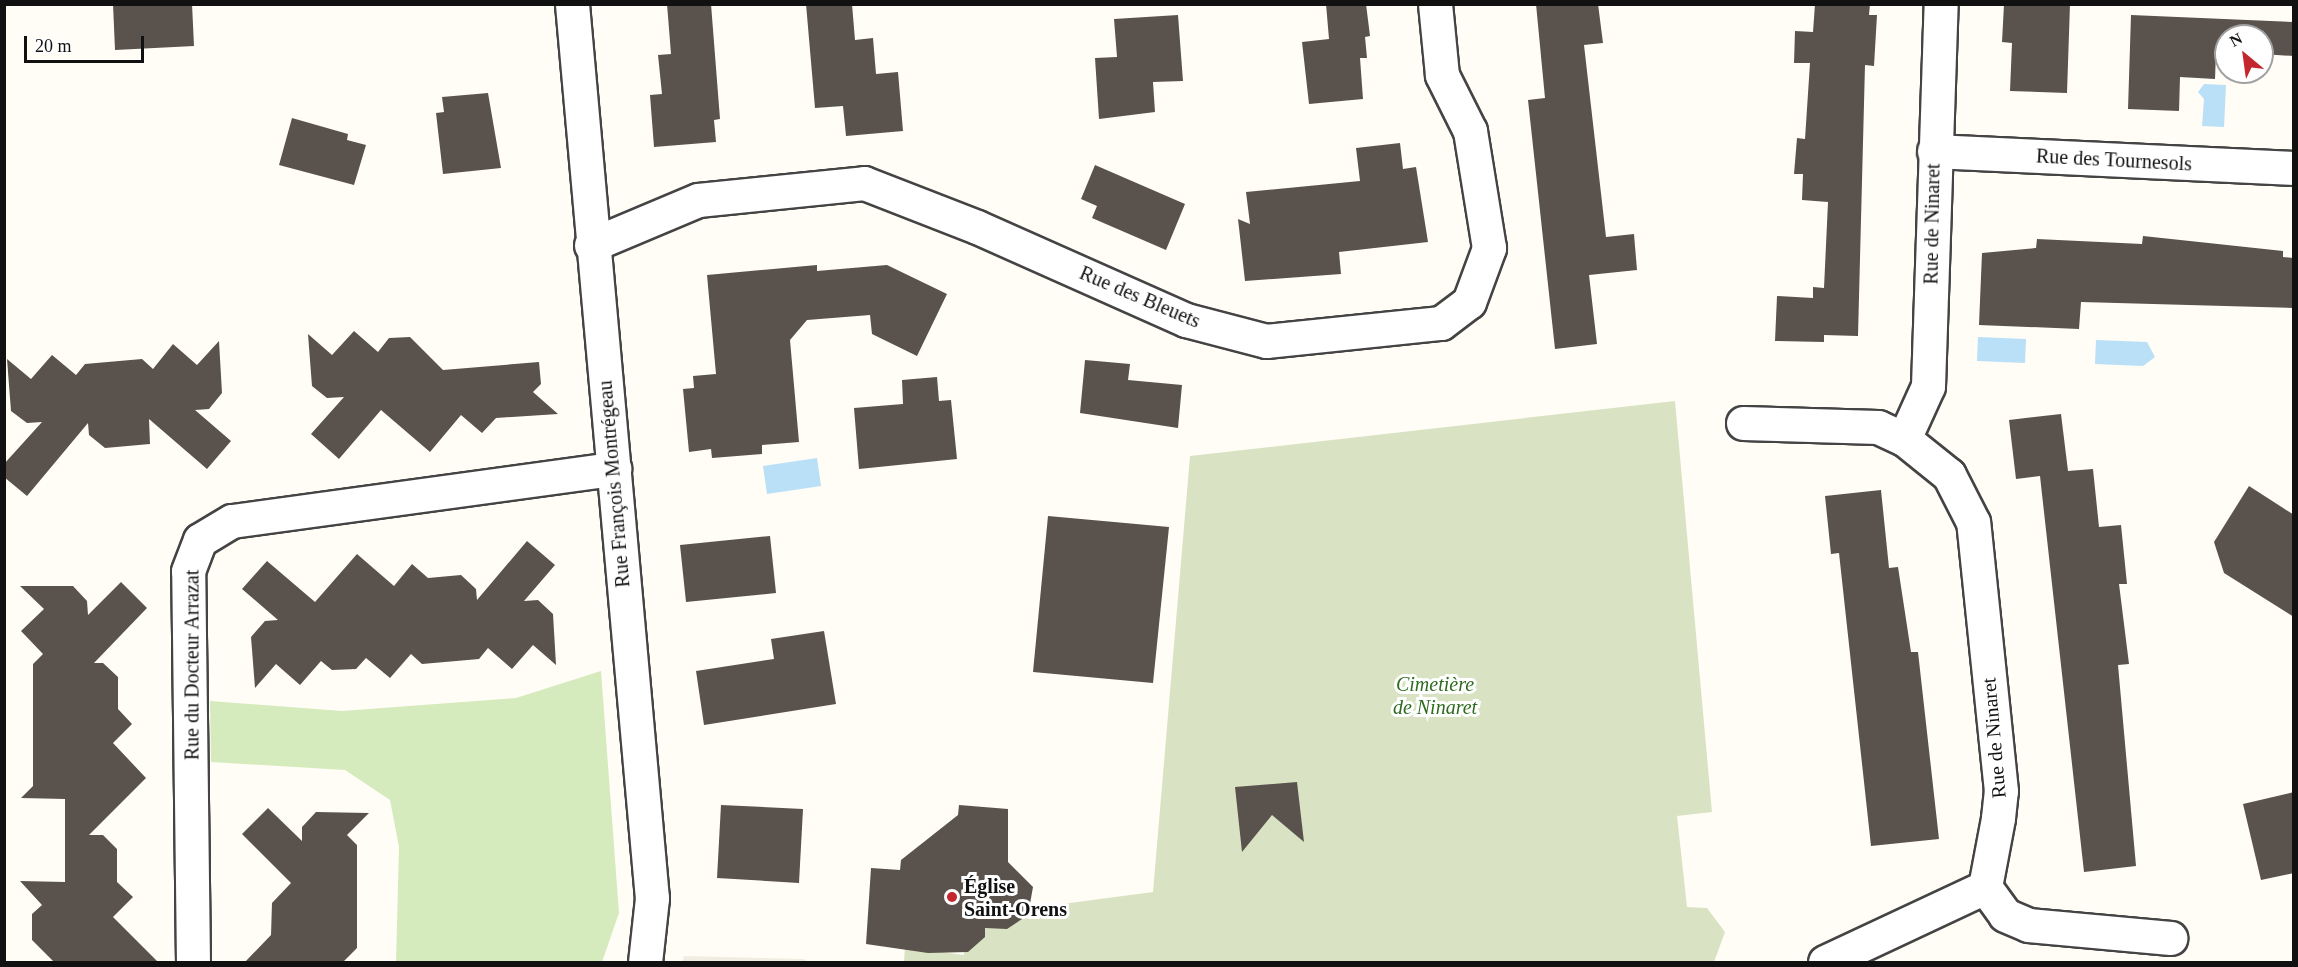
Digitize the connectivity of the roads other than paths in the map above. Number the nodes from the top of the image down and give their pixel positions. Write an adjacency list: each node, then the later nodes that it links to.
1 (572, 4): 6 (street, Rue François Montrégeau)
2 (1435, 4): 6 (street, Rue des Bleuets)
3 (1941, 4): 4 (street, Rue de Ninaret)
4 (1934, 151): 5 (street, Rue des Tournesols); 8 (street, Rue de Ninaret)
5 (2294, 168)
6 (591, 245): 9 (street, Rue François Montrégeau)
7 (1743, 423): 8 (street, Rue de Ninaret)
8 (1904, 439): 10 (street, Rue de Ninaret)
9 (614, 469): 12 (street, Rue du Docteur Arrazat); 13 (street, Rue François Montrégeau)
10 (1985, 886): 11 (street); 14 (street)
11 (2170, 938)
12 (193, 963)
13 (645, 963)
14 (1825, 963)

